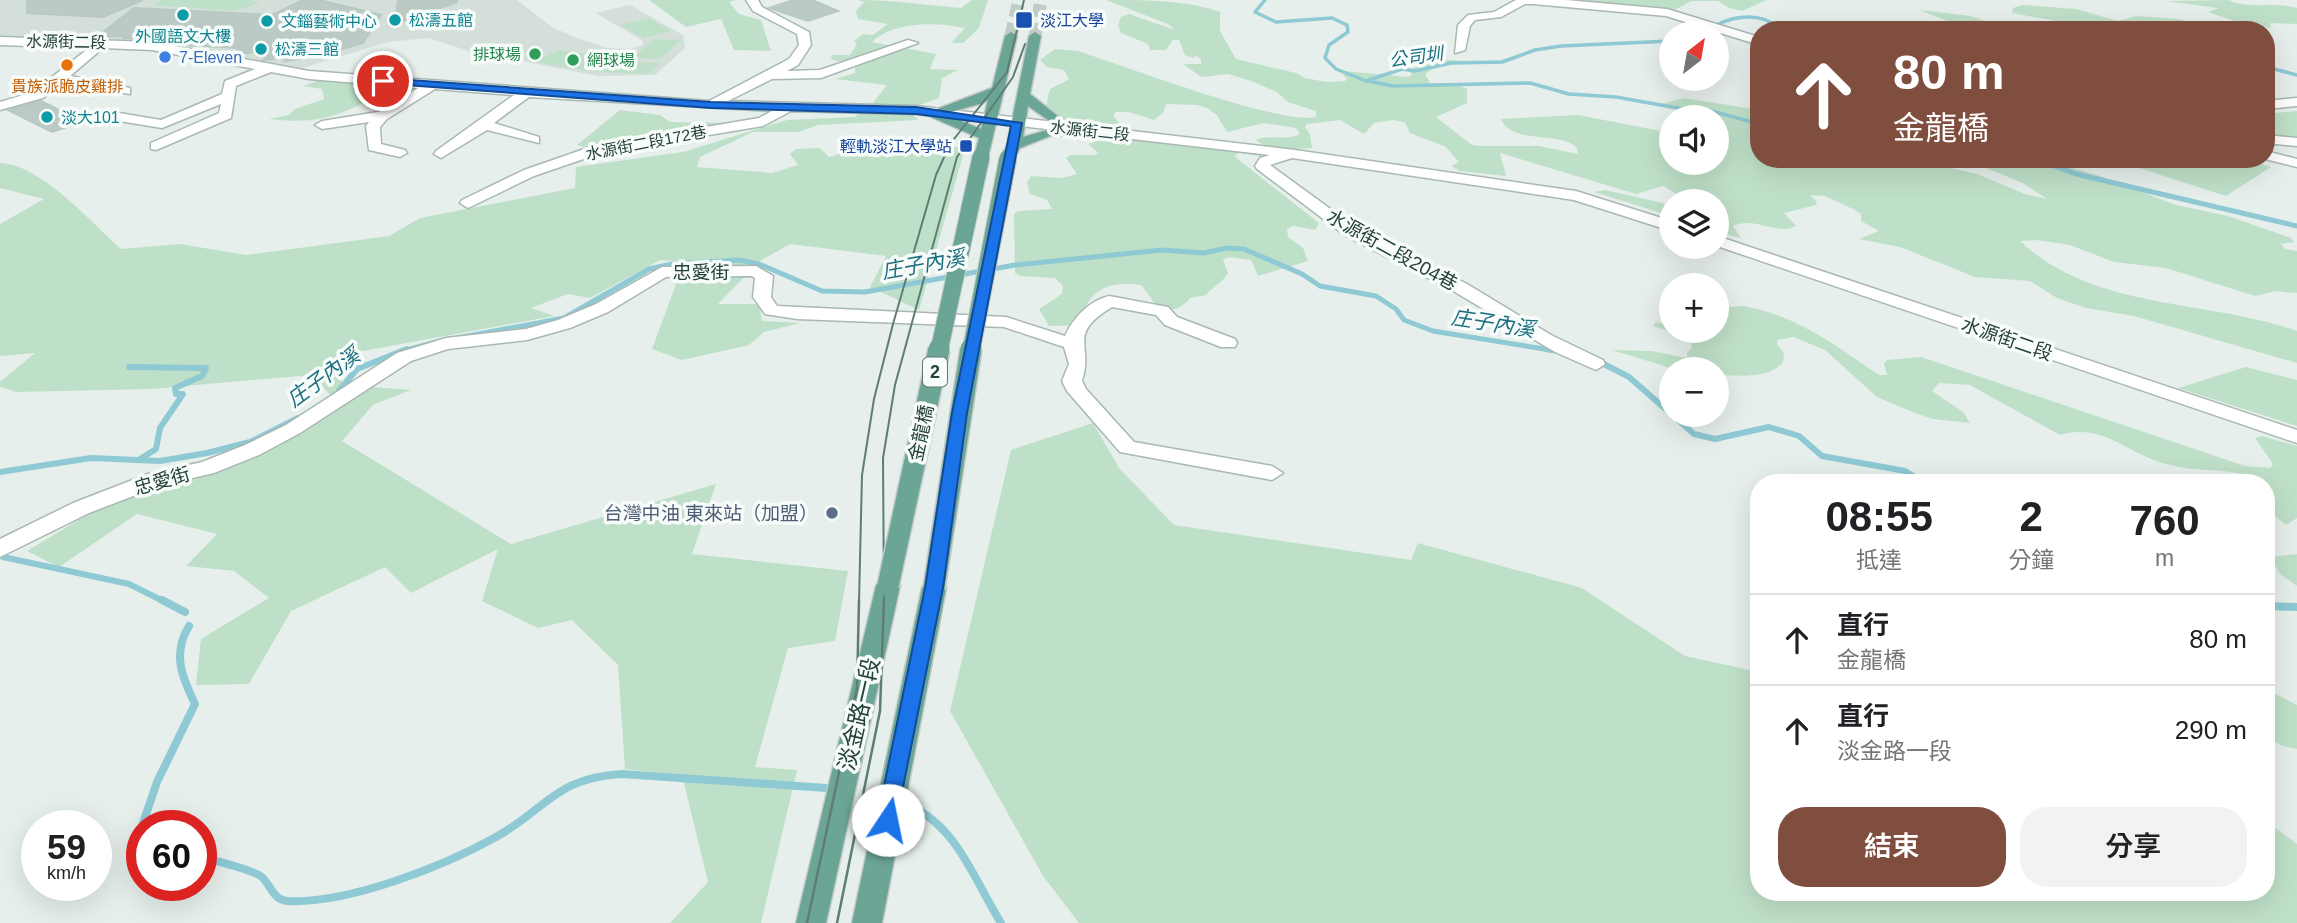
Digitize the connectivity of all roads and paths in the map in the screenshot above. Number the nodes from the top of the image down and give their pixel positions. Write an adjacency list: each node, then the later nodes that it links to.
1 (752, 0): 11 (street)
2 (1534, 0): 5 (street); 9 (street)
3 (1011, 36): 14 (main road, 2)
4 (1035, 36): 18 (main road, 2)
5 (1750, 38)
6 (0, 41): 7 (street, 水源街二段)
7 (102, 43): 10 (street, 水源街二段); 12 (street)
8 (912, 43): 11 (street)
9 (1459, 50)
10 (271, 67): 13 (street, 水源街二段); 17 (street)
11 (772, 75): 23 (street)
12 (61, 78): 15 (street); 20 (street)
13 (432, 85): 16 (street, 水源街二段); 28 (street)
14 (997, 90): 26 (main road); 29 (main road, 2)
15 (125, 91)
16 (527, 92): 23 (street, 水源街二段); 32 (street)
17 (229, 96): 27 (street); 38 (street)
18 (1024, 96): 30 (main road, 2); 33 (main road)
19 (0, 99): 20 (street)
20 (17, 101): 24 (street)
21 (2297, 102): 22 (street)
22 (2275, 103)
23 (711, 105): 25 (street, 水源街二段)
24 (0, 106)
25 (786, 108): 26 (street, 水源街二段); 45 (street, 水源街二段172巷)
26 (931, 114): 29 (street, 水源街二段); 34 (main road)
27 (107, 115)
28 (382, 116): 31 (street); 40 (street)
29 (990, 120): 30 (street, 水源街二段); 34 (main road, 2)
30 (1017, 123): 33 (street, 水源街二段); 39 (main road, 2)
31 (322, 125)
32 (485, 125): 35 (street); 41 (street)
33 (1078, 130): 39 (main road); 42 (street, 水源街二段)
34 (987, 136): 54 (main road, 金龍橋 / 2, bridge)
35 (534, 140)
36 (2275, 140): 37 (street)
37 (2297, 142)
38 (156, 146)
39 (1011, 151): 56 (main road, 金龍橋 / 2, bridge)
40 (400, 153)
41 (441, 154)
42 (1295, 154): 46 (street, 水源街二段); 50 (street, 水源街二段204巷)
43 (2275, 157): 44 (street)
44 (2297, 163)
45 (468, 203)
46 (1659, 222)
47 (1729, 245): 51 (street, 水源街二段)
48 (1228, 343): 49 (street)
49 (1072, 344): 52 (street); 53 (street, 忠愛街)
50 (1596, 364)
51 (2297, 437)
52 (1272, 473)
53 (0, 549)
54 (888, 586): 55 (main road, 淡金路一段 / 2)
55 (811, 923)
56 (867, 923)

